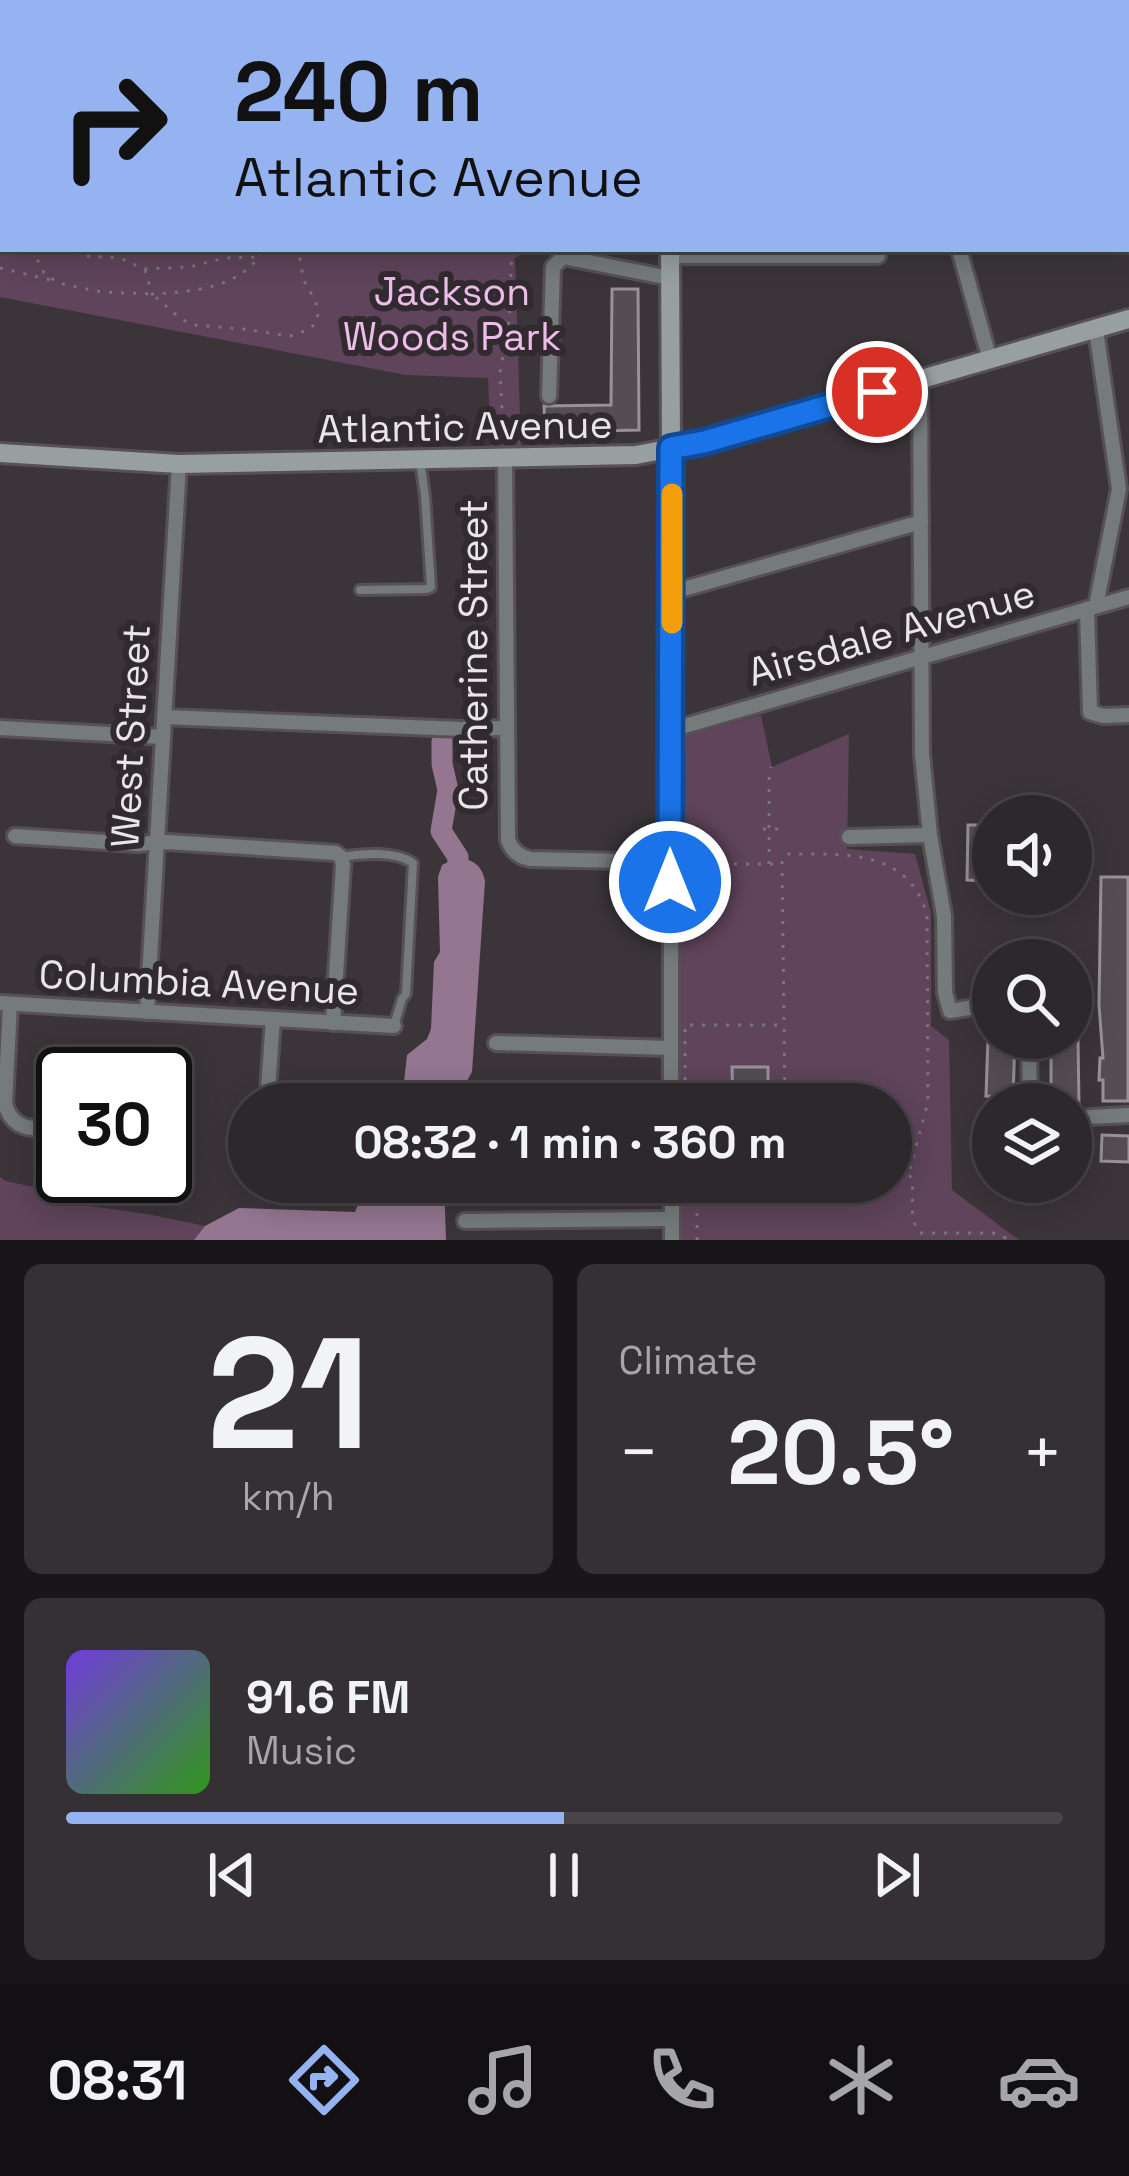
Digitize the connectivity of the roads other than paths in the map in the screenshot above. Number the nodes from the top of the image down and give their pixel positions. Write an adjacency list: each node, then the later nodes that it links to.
1 (670, 252): 3 (street); 4 (main road)
2 (959, 252): 7 (street)
3 (878, 256)
4 (670, 278): 9 (street); 10 (main road)
5 (1129, 319): 6 (main road, Atlantic Avenue)
6 (1096, 330): 7 (main road, Atlantic Avenue); 14 (street)
7 (990, 359): 8 (main road, Atlantic Avenue)
8 (920, 380): 10 (main road, Atlantic Avenue); 16 (street)
9 (549, 396)
10 (671, 448): 12 (main road, Atlantic Avenue); 18 (street)
11 (0, 453): 15 (main road, Atlantic Avenue)
12 (505, 458): 13 (main road, Atlantic Avenue); 25 (street, Catherine Street)
13 (419, 460): 15 (main road, Atlantic Avenue); 17 (lane)
14 (1123, 461): 20 (street)
15 (179, 464): 23 (street, West Street)
16 (921, 522): 18 (street); 21 (street)
17 (360, 590)
18 (673, 592): 26 (street)
19 (1129, 597): 20 (street, Airsdale Avenue)
20 (1091, 608): 21 (street, Airsdale Avenue); 22 (street)
21 (922, 657): 26 (street, Airsdale Avenue); 28 (street)
22 (1129, 715)
23 (164, 717): 25 (street); 27 (street, West Street)
24 (0, 728): 27 (street)
25 (507, 728): 33 (street, Catherine Street)
26 (671, 730): 33 (street)
27 (163, 737): 31 (street, West Street)
28 (930, 835): 30 (street); 35 (street)
29 (15, 836): 31 (street)
30 (849, 837)
31 (156, 843): 32 (street); 36 (street, West Street)
32 (341, 857): 38 (street); 39 (lane)
33 (670, 862): 41 (street)
34 (5, 1004): 36 (street, Columbia Avenue); 46 (street)
35 (972, 1007)
36 (147, 1012): 37 (street, Columbia Avenue)
37 (273, 1019): 38 (street, Columbia Avenue); 42 (street)
38 (333, 1023): 39 (street, Columbia Avenue)
39 (394, 1027)
40 (496, 1042): 41 (street)
41 (670, 1048): 43 (street)
42 (268, 1083)
43 (671, 1083)
44 (1129, 1115): 45 (street)
45 (1092, 1118)
46 (36, 1128)
47 (672, 1203): 48 (street)
48 (672, 1219): 49 (street); 50 (street)
49 (464, 1221)
50 (672, 1240)

